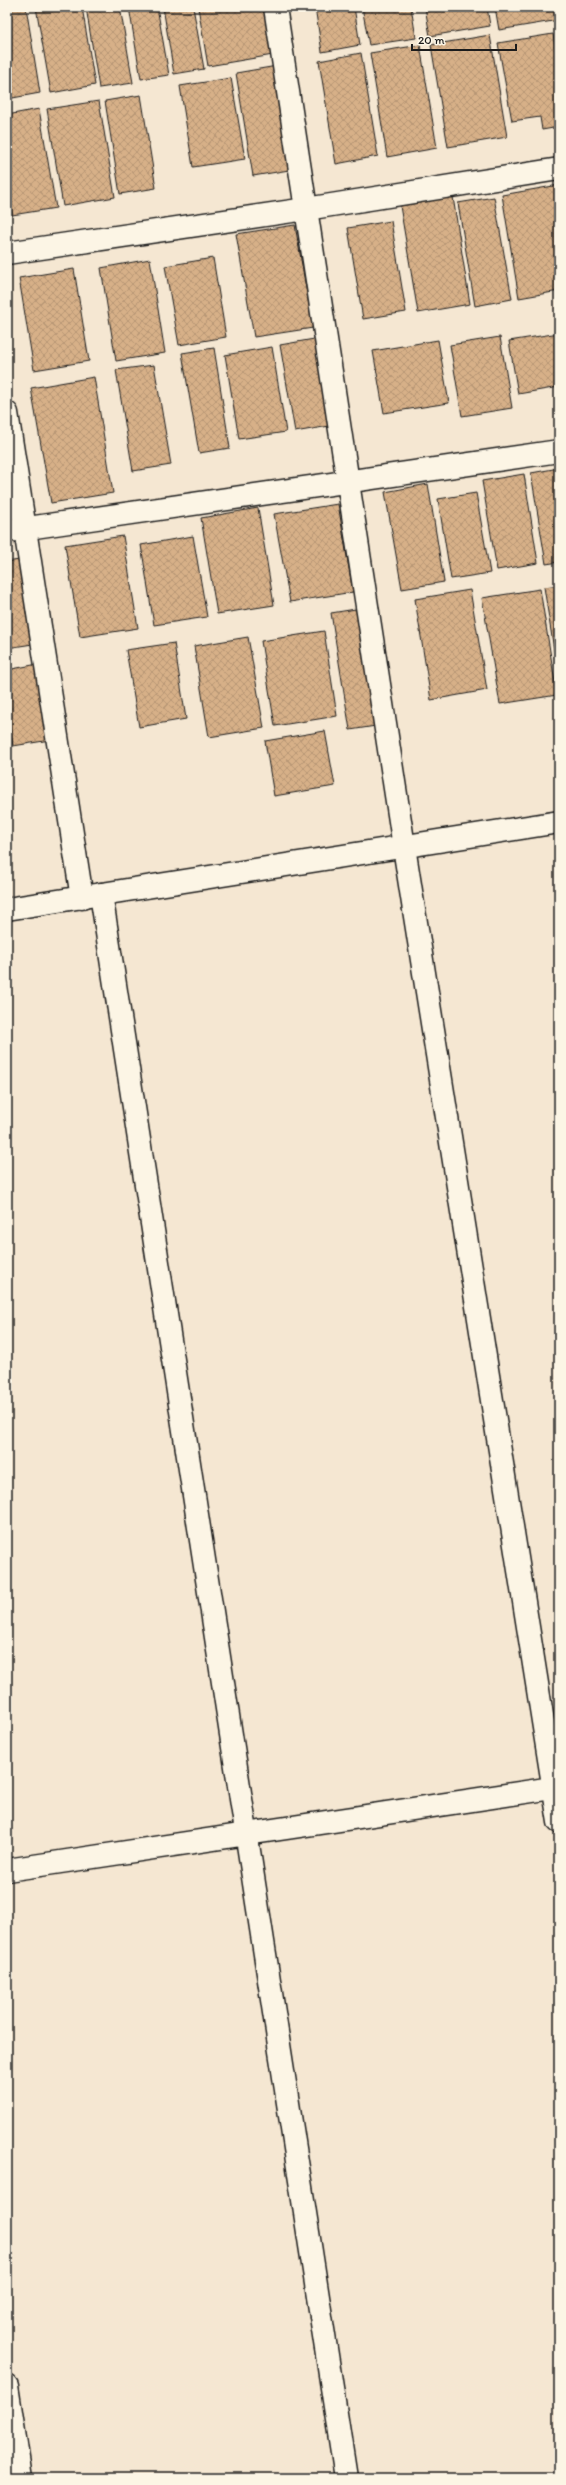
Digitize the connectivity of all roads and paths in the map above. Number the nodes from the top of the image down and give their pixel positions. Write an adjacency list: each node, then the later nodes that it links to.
1 (276, 7): 3 (street)
2 (559, 169): 3 (street)
3 (306, 209): 4 (street); 7 (street)
4 (7, 253)
5 (7, 413): 8 (street)
6 (559, 451): 7 (street)
7 (349, 483): 8 (street); 10 (street)
8 (16, 530): 11 (street)
9 (559, 822): 10 (street)
10 (404, 847): 11 (street); 13 (street)
11 (92, 896): 12 (street); 15 (street)
12 (7, 909)
13 (556, 1787): 14 (street); 15 (street)
14 (559, 1822)
15 (247, 1834): 16 (street); 19 (street)
16 (7, 1870)
17 (7, 2386): 18 (street)
18 (21, 2478)
19 (346, 2478)

